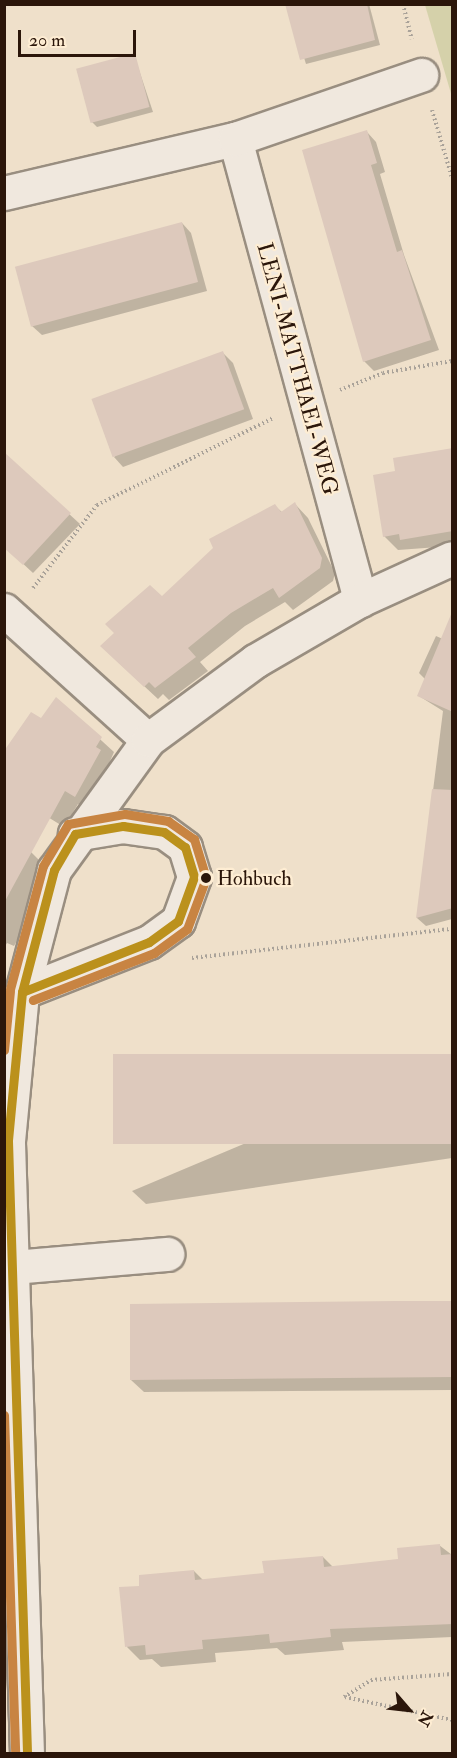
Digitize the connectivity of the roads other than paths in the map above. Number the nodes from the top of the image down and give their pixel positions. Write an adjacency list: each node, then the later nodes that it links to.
1 (422, 75): 2 (street)
2 (235, 139): 3 (street); 5 (street, LENI-MATTHAEI-WEG)
3 (4, 193)
4 (453, 558): 5 (street)
5 (360, 600): 7 (street)
6 (8, 613): 7 (street)
7 (148, 740): 8 (street)
8 (75, 834): 9 (street); 9 (street)
9 (13, 988): 11 (street)
10 (167, 1254): 11 (street)
11 (11, 1280): 12 (street)
12 (27, 1754)

